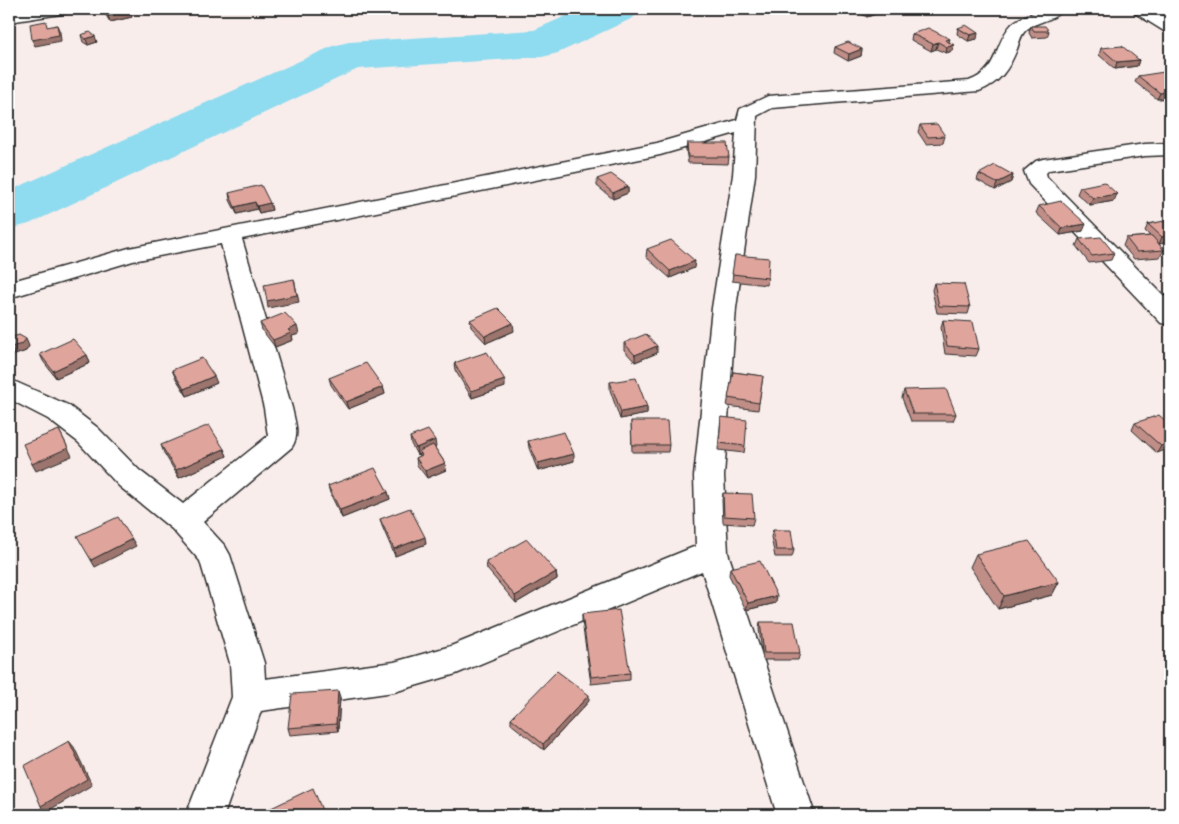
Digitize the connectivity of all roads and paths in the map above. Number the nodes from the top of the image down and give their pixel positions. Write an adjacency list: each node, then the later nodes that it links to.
1 (61, 9): 4 (street)
2 (1054, 9): 6 (street)
3 (1140, 9): 5 (street)
4 (9, 17)
5 (1170, 27)
6 (745, 124): 8 (street); 13 (street)
7 (1170, 149): 10 (street)
8 (230, 236): 9 (street); 12 (street)
9 (9, 290)
10 (1170, 317)
11 (9, 388): 12 (street)
12 (183, 521): 14 (street)
13 (712, 553): 14 (street); 16 (street)
14 (249, 697): 15 (street)
15 (202, 813)
16 (796, 815)

